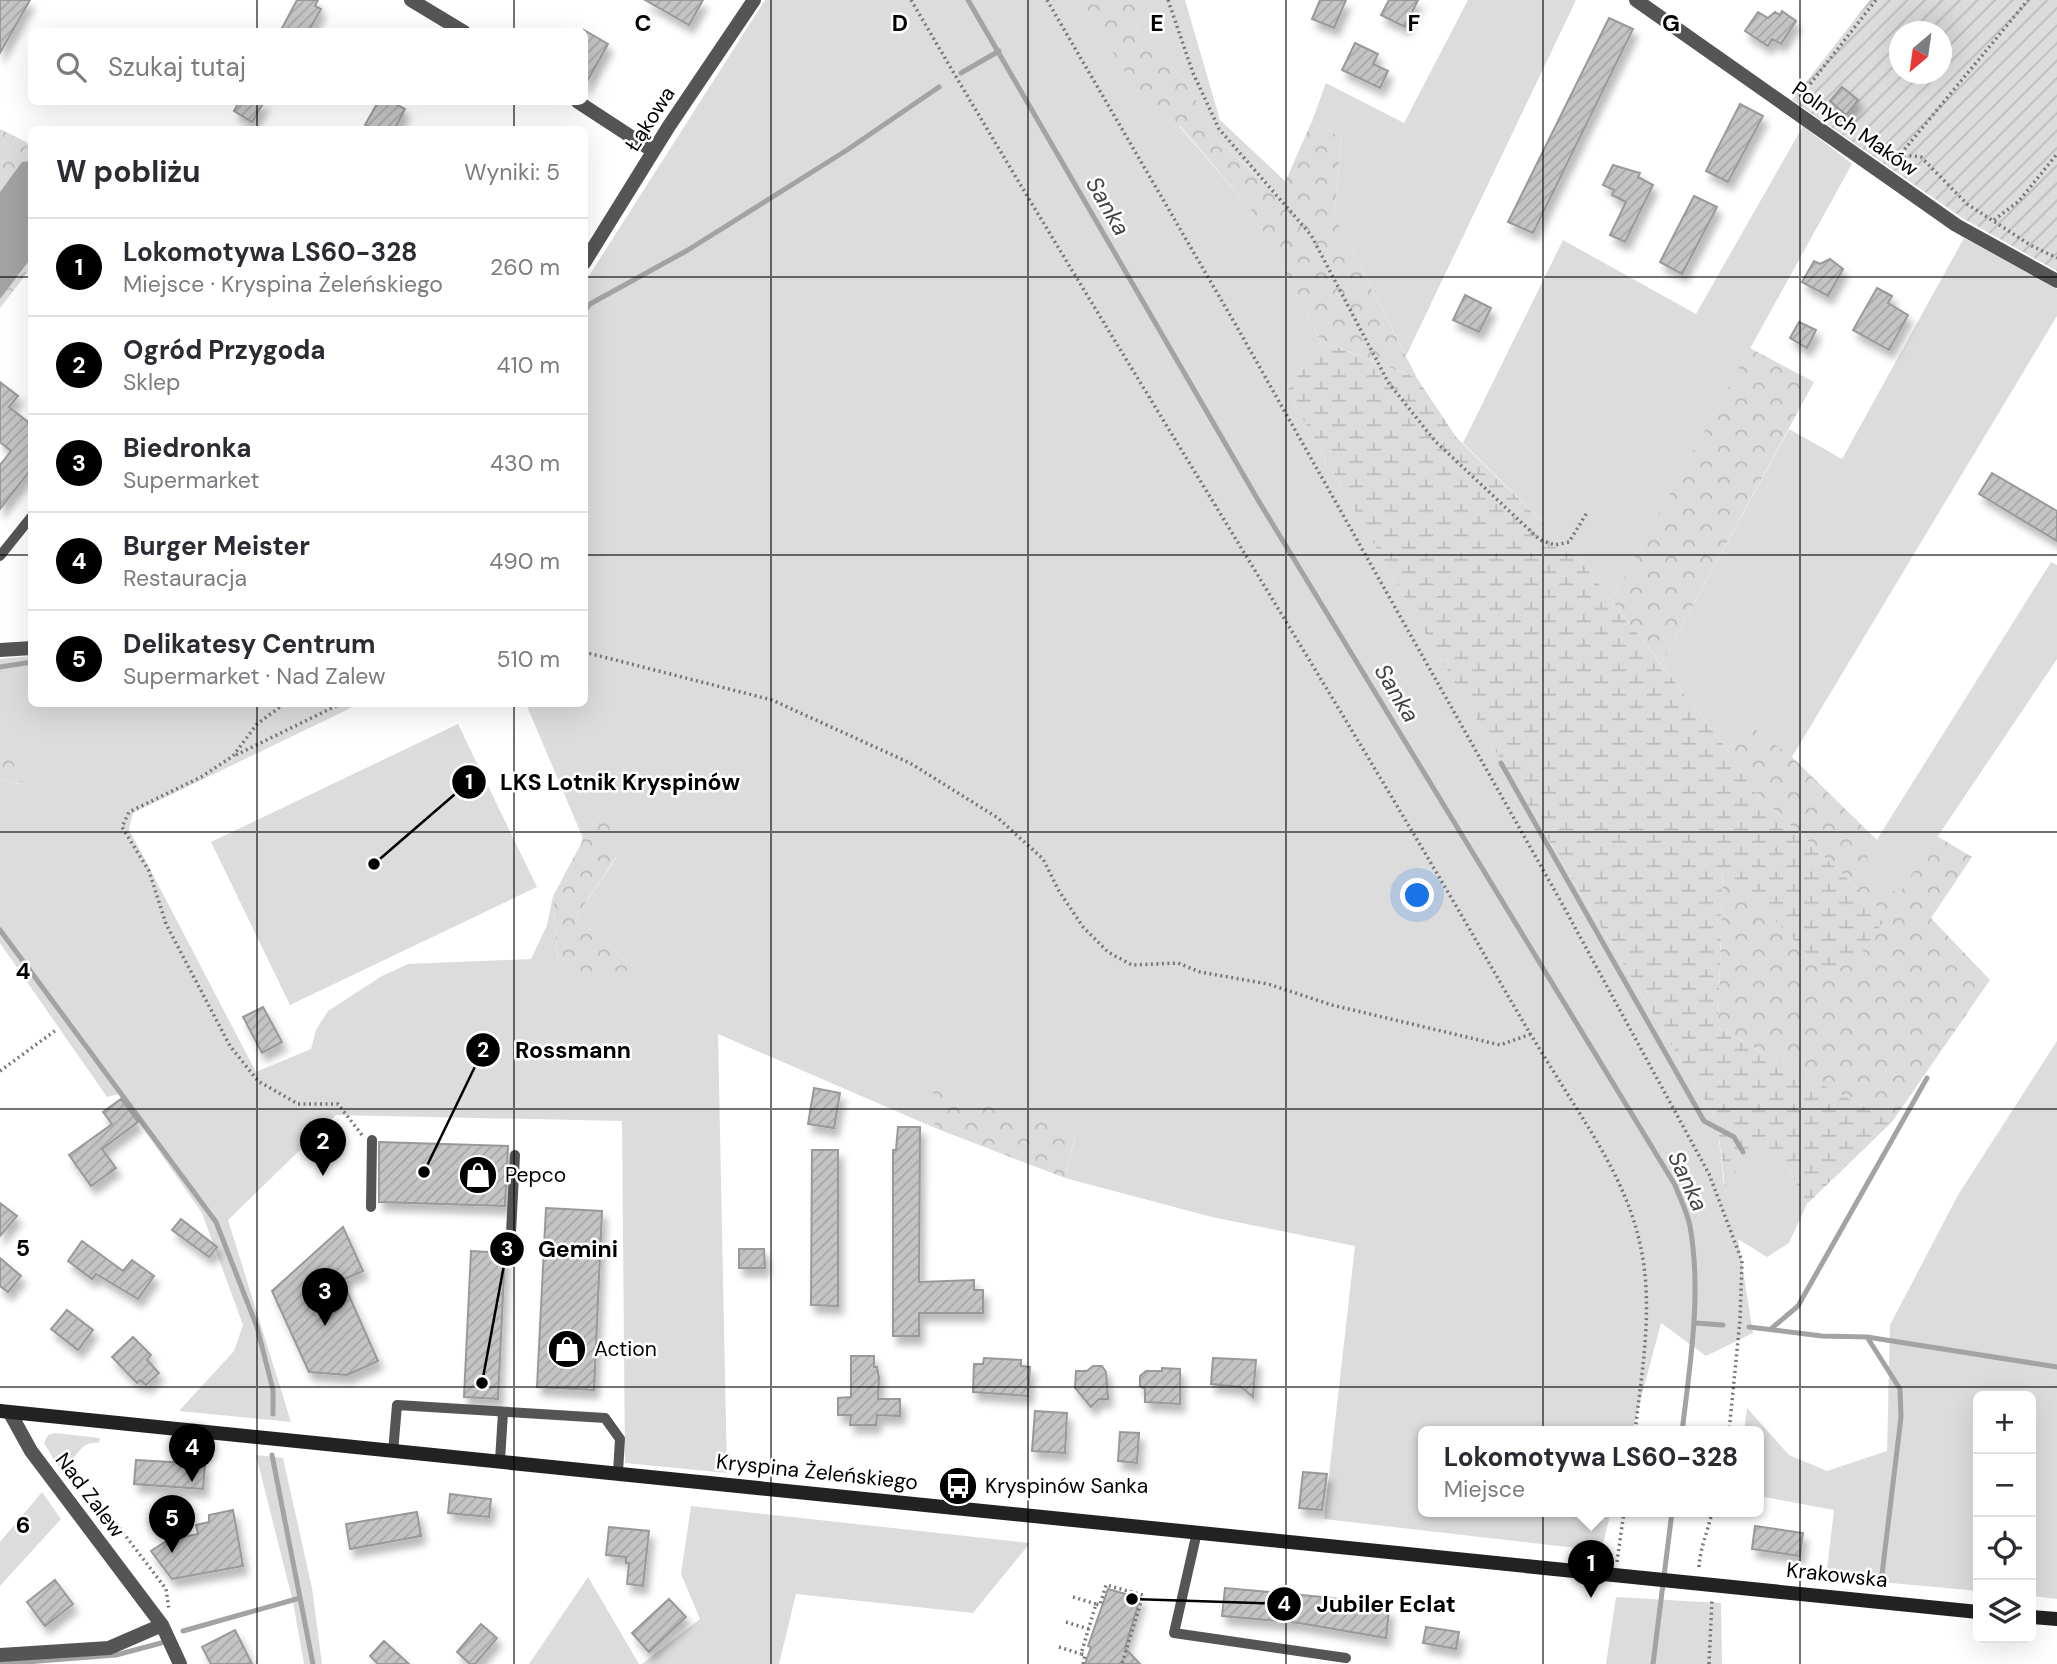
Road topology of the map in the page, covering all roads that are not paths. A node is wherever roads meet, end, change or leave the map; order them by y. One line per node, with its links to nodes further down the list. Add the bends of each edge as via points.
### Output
1 (411, 0): 4 (street)
2 (754, 0): 6 (street, Łąkowa)
3 (1636, 0): 8 (street, Polnych Maków, via 1956,225)
4 (457, 28)
5 (583, 105): 6 (street)
6 (653, 151): 7 (street, Łąkowa)
7 (588, 257)
8 (2057, 281)
9 (28, 521): 10 (lane)
10 (0, 556)
11 (28, 648): 12 (street)
12 (0, 650)
13 (372, 1140): 15 (lane)
14 (515, 1155): 16 (lane)
15 (371, 1207)
16 (511, 1233)
17 (5, 1412): 19 (main road, Kryspina Żeleńskiego); 27 (street, Nad Zalew)
18 (503, 1413): 19 (lane, via 397,1405); 20 (lane); 21 (lane, via 605,1418 620,1439)
19 (393, 1452): 20 (main road, Kryspina Żeleńskiego)
20 (499, 1460): 21 (main road, Kryspina Żeleńskiego)
21 (618, 1472): 22 (main road, Kryspina Żeleńskiego)
22 (1197, 1532): 23 (main road, Kryspina Żeleńskiego); 29 (lane, via 1174,1633)
23 (1691, 1582): 24 (main road, Krakowska)
24 (1973, 1611)
25 (2036, 1617): 26 (main road)
26 (2057, 1619)
27 (165, 1625): 28 (street, via 109,1648); 30 (street, Nad Zalew)
28 (0, 1655)
29 (1346, 1658)
30 (180, 1664)

